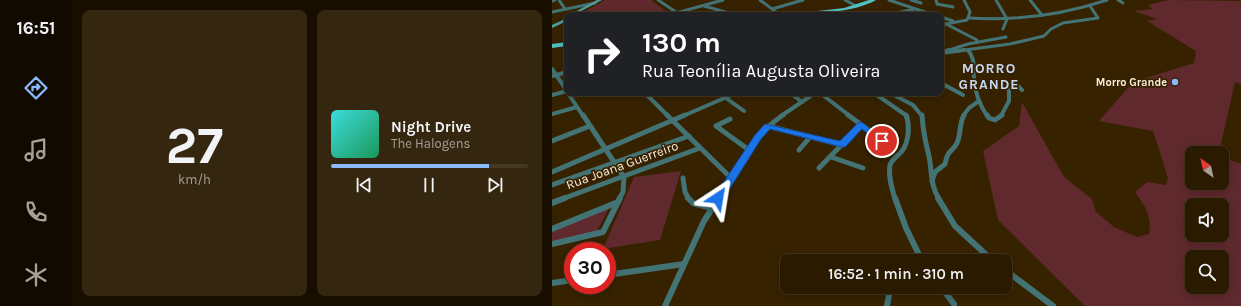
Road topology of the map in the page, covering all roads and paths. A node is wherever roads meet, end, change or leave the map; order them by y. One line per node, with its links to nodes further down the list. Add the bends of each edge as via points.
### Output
1 (559, 0): 28 (street)
2 (600, 0): 21 (main road)
3 (604, 0): 33 (main road)
4 (658, 0): 34 (street)
5 (712, 0): 20 (street)
6 (723, 0): 20 (street)
7 (760, 0): 29 (street)
8 (800, 0): 29 (street)
9 (845, 0): 25 (street)
10 (874, 0): 25 (main road)
11 (881, 0): 39 (main road, via 854,9)
12 (890, 0): 30 (street)
13 (911, 0): 22 (street)
14 (936, 0): 27 (street, via 937,4)
15 (964, 0): 43 (street, via 970,12)
16 (996, 0): 44 (street)
17 (1030, 0): 42 (street)
18 (1107, 0): 26 (street)
19 (1118, 0): 23 (street)
20 (716, 2): 24 (street)
21 (595, 3): 28 (street); 32 (main road)
22 (921, 3)
23 (1123, 3)
24 (703, 6): 35 (street); 36 (street)
25 (856, 6): 38 (main road)
26 (1090, 6): 42 (street); 53 (street, via 1098,18 1059,25 1040,37)
27 (953, 7)
28 (565, 9): 31 (street)
29 (772, 9): 37 (street)
30 (916, 9): 40 (street); 41 (street)
31 (552, 12)
32 (577, 12)
33 (581, 12)
34 (675, 12)
35 (684, 12)
36 (725, 12)
37 (776, 12)
38 (813, 12)
39 (833, 12)
40 (902, 12)
41 (925, 12)
42 (1042, 15): 44 (street)
43 (969, 18): 44 (street); 46 (street, via 966,21)
44 (1007, 19): 48 (street)
45 (564, 20): 47 (main road)
46 (944, 23): 50 (street)
47 (552, 26)
48 (1003, 29)
49 (1006, 36): 50 (street)
50 (977, 40): 54 (street)
51 (564, 43): 52 (main road)
52 (552, 45)
53 (968, 50): 55 (street); 75 (street, via 975,61 974,80)
54 (944, 52)
55 (944, 53)
56 (552, 69): 58 (street)
57 (564, 73): 58 (street)
58 (554, 76): 60 (street)
59 (944, 85): 64 (street)
60 (564, 88)
61 (1022, 90): 75 (street, via 1017,85 1009,85 1008,101 1001,116 995,120 987,116)
62 (564, 92): 63 (street)
63 (552, 95)
64 (963, 95)
65 (570, 96): 78 (street)
66 (648, 96): 83 (street)
67 (723, 96): 74 (street)
68 (729, 96): 74 (street)
69 (794, 96): 76 (street)
70 (811, 96): 76 (street)
71 (824, 96): 84 (street)
72 (879, 96): 80 (street)
73 (896, 96): 77 (street)
74 (725, 98): 79 (street); 83 (street)
75 (979, 100): 104 (street, via 968,107 958,128 957,143 947,153 945,164 935,172)
76 (802, 102): 86 (street)
77 (908, 102): 80 (street); 104 (street, via 920,110 924,118 924,141 929,157)
78 (577, 107): 81 (street); 85 (street)
79 (744, 111)
80 (905, 113): 111 (street, via 908,122 904,146 893,159 890,170 902,223)
81 (552, 114)
82 (730, 119): 94 (street, via 716,126)
83 (673, 120): 87 (street); 93 (street)
84 (861, 125): 90 (street); 91 (street)
85 (590, 126): 89 (street); 93 (street)
86 (768, 126): 88 (street); 94 (street)
87 (689, 136): 92 (street); 97 (street)
88 (810, 137): 91 (street); 95 (street)
89 (552, 141)
90 (888, 144)
91 (842, 145): 96 (street)
92 (700, 148): 101 (street, Rua Joana Guerreiro); 103 (street)
93 (606, 149): 97 (street); 100 (street)
94 (749, 150): 103 (street)
95 (799, 150)
96 (831, 157): 98 (street); 99 (street)
97 (615, 163): 101 (street); 105 (street)
98 (819, 168)
99 (863, 168)
100 (552, 172)
101 (624, 177): 106 (street, via 624,186); 107 (street, Rua Joana Guerreiro)
102 (683, 178): 108 (street, via 684,193 688,200)
103 (731, 178): 108 (street)
104 (931, 182): 112 (street, via 942,207 955,226)
105 (552, 186)
106 (618, 202): 109 (street); 110 (street, via 603,232)
107 (552, 203)
108 (712, 208): 113 (street)
109 (552, 229)
110 (552, 244)
111 (918, 254)
112 (985, 254)
113 (684, 264): 114 (street); 121 (street)
114 (616, 274)
115 (1012, 275): 123 (street)
116 (564, 281): 117 (street)
117 (552, 283)
118 (946, 294): 120 (street)
119 (889, 295): 122 (street)
120 (954, 304)
121 (665, 306)
122 (887, 306)
123 (1053, 306)

